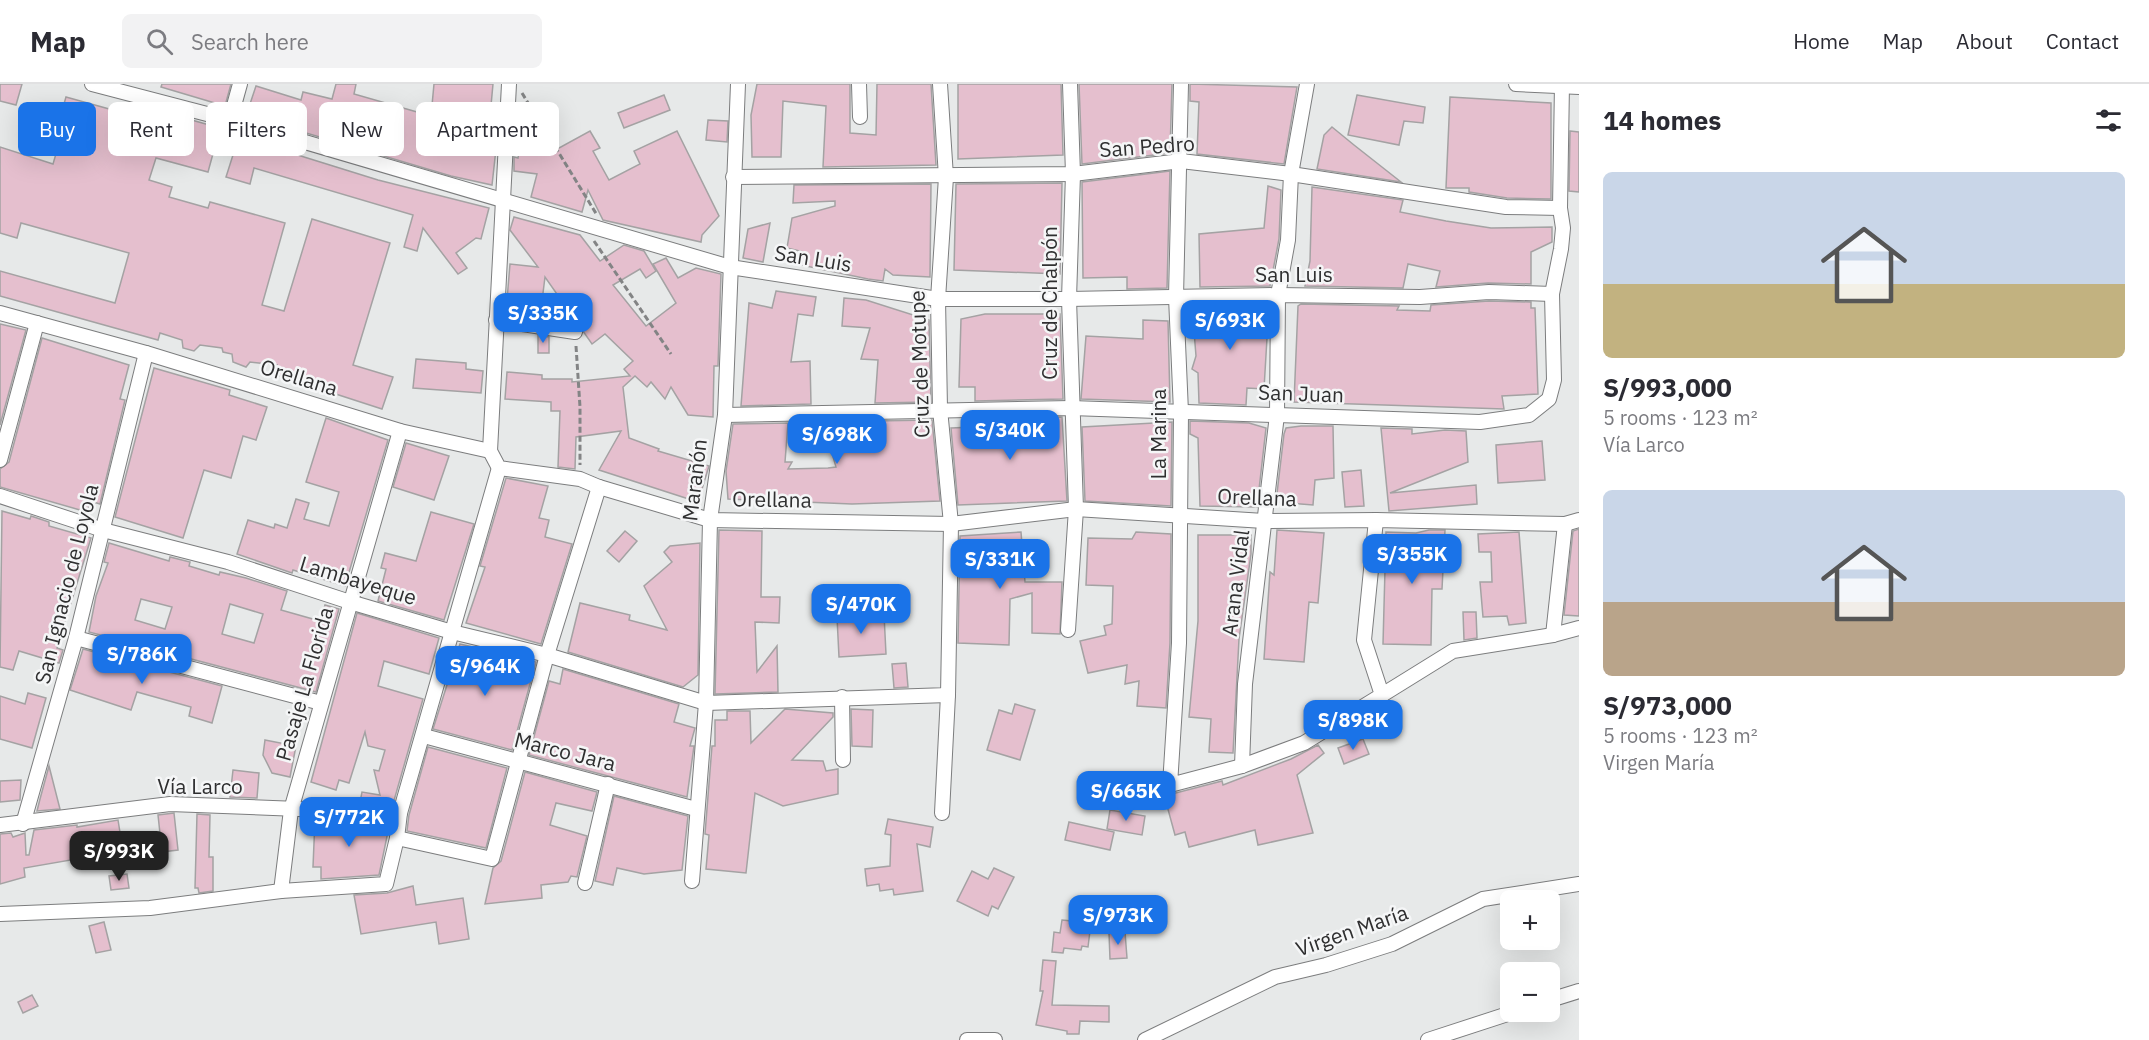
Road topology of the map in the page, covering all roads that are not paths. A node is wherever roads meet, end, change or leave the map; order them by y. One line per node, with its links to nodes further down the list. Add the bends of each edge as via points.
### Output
1 (92, 84): 14 (street, San Luis)
2 (240, 84): 13 (street)
3 (509, 84): 22 (street)
4 (738, 84): 20 (street, Marañón)
5 (860, 84): 15 (street)
6 (940, 84): 21 (street, Cruz de Motupe)
7 (1070, 84): 18 (street, Cruz de Chalpón)
8 (1181, 84): 17 (street, La Marina)
9 (1307, 84): 19 (street, Arana Vidal)
10 (1516, 84): 11 (street)
11 (1562, 85): 12 (street); 23 (street, San Juan)
12 (1579, 87)
13 (235, 102)
14 (206, 114)
15 (860, 117)
16 (307, 143): 22 (street, San Luis)
17 (1180, 161): 18 (street, San Pedro); 19 (street, San Pedro); 27 (street, La Marina)
18 (1073, 174): 21 (street, San Pedro); 29 (street, Cruz de Chalpón)
19 (1291, 174): 23 (street, San Pedro, via 1506,207); 26 (street, Arana Vidal, via 1288,240)
20 (733, 177): 21 (street, San Pedro); 24 (street, Marañón)
21 (946, 177): 28 (street, Cruz de Motupe)
22 (503, 201): 24 (street, San Luis); 31 (street)
23 (1560, 208): 25 (street, San Juan, via 1563,228)
24 (730, 267): 28 (street, San Luis); 38 (street, Marañón)
25 (1552, 294): 26 (street, San Luis); 39 (street, San Juan, via 1554,380 1549,399 1528,415 1480,422)
26 (1278, 295): 27 (street, San Luis); 39 (street, Arana Vidal)
27 (1176, 297): 29 (street, San Luis); 37 (street, La Marina)
28 (938, 299): 29 (street, San Luis); 36 (street, Cruz de Motupe)
29 (1069, 299): 35 (street, Cruz de Chalpón)
30 (0, 313): 32 (street, Orellana)
31 (496, 320): 33 (street); 41 (street)
32 (37, 324): 34 (street, Orellana); 42 (street)
33 (575, 332)
34 (146, 353): 40 (street, Orellana); 54 (street, San Ignacio de Loyola)
35 (1071, 408): 36 (street, San Juan); 37 (street, San Juan); 46 (street, Cruz de Chalpón)
36 (940, 409): 38 (street, San Juan); 53 (street, Cruz de Motupe)
37 (1181, 412): 39 (street, San Juan); 47 (street, La Marina)
38 (725, 415): 48 (street, Marañón)
39 (1277, 415): 51 (street, Arana Vidal)
40 (400, 430): 41 (street, Orellana); 55 (street, Pasaje La Florida)
41 (490, 451): 43 (street)
42 (0, 460)
43 (499, 468): 44 (street, Orellana, via 580,479); 58 (street)
44 (599, 487): 48 (street, Orellana); 61 (street)
45 (0, 496): 54 (street, Lambayeque)
46 (1076, 509): 47 (street, Orellana); 53 (street, Orellana); 57 (street, Cruz de Chalpón)
47 (1180, 516): 51 (street, Orellana); 70 (street, La Marina, via 1179,643 1170,784)
48 (710, 520): 53 (street, Orellana); 66 (street, Marañón)
49 (1376, 520): 51 (street, Orellana); 52 (street, Orellana); 62 (street, via 1364,640)
50 (1579, 520): 52 (street, Orellana)
51 (1264, 521): 70 (street, Arana Vidal, via 1245,684)
52 (1565, 524): 59 (street)
53 (951, 525): 63 (street, Cruz de Motupe)
54 (103, 530): 55 (street, Lambayeque, via 228,562); 60 (street, San Ignacio de Loyola)
55 (350, 602): 58 (street, Lambayeque); 65 (street, Pasaje La Florida)
56 (1579, 628): 59 (street)
57 (1068, 630)
58 (452, 632): 61 (street, Lambayeque); 67 (street)
59 (1553, 635): 62 (street, via 1453,651)
60 (76, 638): 65 (street); 76 (street, San Ignacio de Loyola)
61 (547, 655): 66 (street, Lambayeque); 69 (street)
62 (1382, 694): 70 (street, via 1304,743)
63 (948, 695): 64 (street, Lambayeque); 75 (street, Cruz de Motupe)
64 (842, 697): 66 (street, Lambayeque); 68 (street)
65 (321, 703): 73 (street, Pasaje La Florida)
66 (706, 703): 72 (street, Marañón)
67 (424, 736): 69 (street, Marco Jara); 74 (street)
68 (843, 760)
69 (518, 762): 71 (street, Marco Jara); 78 (street, via 492,859)
70 (1242, 766)
71 (608, 784): 72 (street, Marco Jara); 80 (street)
72 (696, 809): 79 (street, Marañón)
73 (291, 810): 74 (street, Vía Larco); 76 (street, Vía Larco, via 170,804); 82 (street, Pasaje La Florida)
74 (400, 813): 78 (street)
75 (942, 813)
76 (22, 824): 77 (street, Vía Larco)
77 (0, 825)
78 (398, 838): 82 (street, via 386,884)
79 (692, 881)
80 (585, 883)
81 (1579, 884): 89 (street, Virgen María, via 1483,899 1392,944 1275,977)
82 (281, 891): 83 (street, via 150,908)
83 (0, 914)
84 (1579, 991): 85 (street)
85 (1560, 997)
86 (1500, 1017): 90 (street)
87 (967, 1040): 88 (street)
88 (995, 1040)
89 (1145, 1040)
90 (1428, 1040)

